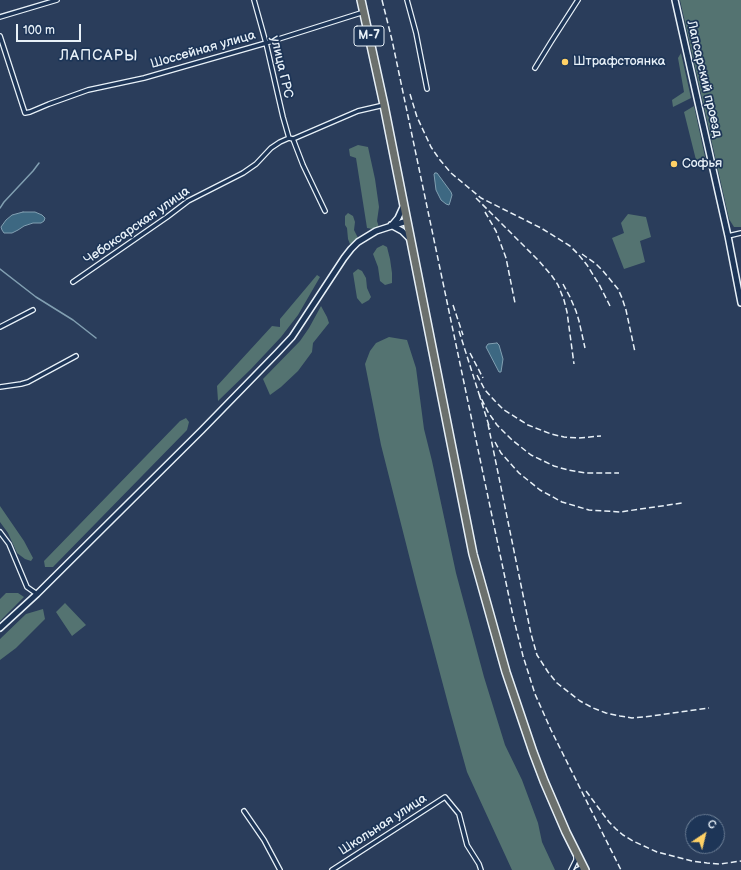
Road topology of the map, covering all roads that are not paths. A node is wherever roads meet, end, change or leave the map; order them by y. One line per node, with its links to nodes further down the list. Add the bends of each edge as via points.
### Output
1 (57, 0): 8 (street)
2 (254, 0): 10 (street, улица ГРС)
3 (361, 0): 7 (highway, М-7)
4 (407, 0): 12 (street)
5 (578, 0): 11 (street)
6 (675, 0): 20 (street, Лапсарский проезд)
7 (364, 12): 10 (street, Шоссейная улица); 13 (highway, М-7)
8 (0, 17)
9 (0, 36): 10 (street, Шоссейная улица, via 25,113 88,90 144,78)
10 (266, 43): 14 (street, улица ГРС, via 283,117)
11 (535, 68)
12 (427, 89)
13 (384, 105): 14 (street, Чебоксарская улица, via 358,111); 15 (highway)
14 (291, 138): 16 (street, улица ГРС); 22 (street, Чебоксарская улица, via 271,148 256,164 243,172 188,201)
15 (404, 205): 17 (highway); 18 (street, via 398,218)
16 (325, 211)
17 (407, 221): 18 (street); 21 (highway)
18 (391, 225): 21 (street); 29 (street, via 365,236 351,249 292,337)
19 (741, 233): 20 (street)
20 (728, 236): 23 (street, Лапсарский проезд)
21 (411, 240): 32 (highway, via 473,554 506,672 544,781)
22 (73, 282)
23 (741, 303)
24 (33, 310): 25 (street)
25 (0, 327)
26 (76, 356): 27 (street, via 28,382)
27 (0, 387)
28 (0, 532): 29 (street, via 9,544 27,587)
29 (37, 594): 30 (street)
30 (0, 628)
31 (244, 811): 34 (street)
32 (576, 853): 33 (highway); 37 (street)
33 (582, 869)
34 (280, 870)
35 (332, 870): 36 (street, Школьная улица, via 445,797 459,814 467,845)
36 (481, 870)
37 (572, 870)

